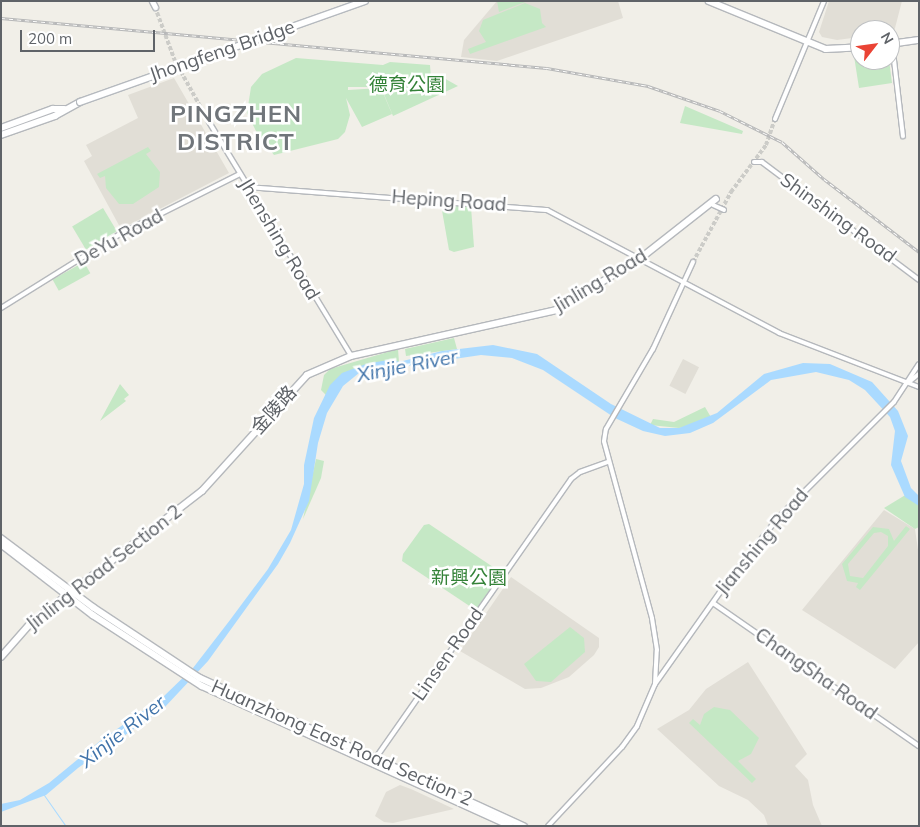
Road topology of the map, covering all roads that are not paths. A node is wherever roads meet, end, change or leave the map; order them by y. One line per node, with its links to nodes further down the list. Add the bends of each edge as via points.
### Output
1 (365, 1): 11 (main road, Jhongfeng Bridge, bridge, via 64,109 53,109)
2 (709, 1): 5 (main road)
3 (824, 1): 5 (street)
4 (919, 40): 6 (main road)
5 (807, 42): 7 (main road, via 826,49); 9 (street)
6 (900, 43)
7 (850, 48)
8 (894, 70): 12 (street)
9 (776, 119)
10 (209, 122): 14 (street, Jhenshing Road)
11 (2, 132)
12 (903, 136)
13 (754, 162): 21 (street, Shinshing Road, via 762,162)
14 (240, 174): 15 (street, Jhenshing Road); 23 (street, DeYu Road, via 120,234)
15 (246, 187): 19 (street, Heping Road, via 541,209); 24 (street, Jhenshing Road)
16 (716, 198): 19 (main road, Jinling Road)
17 (714, 205): 18 (street)
18 (724, 210)
19 (641, 258): 22 (street, Heping Road); 24 (main road, Jinling Road, via 556,310)
20 (693, 262): 22 (street)
21 (918, 278)
22 (684, 282): 27 (street, Heping Road, via 779,333); 29 (street, via 605,435)
23 (1, 308)
24 (351, 356): 30 (main road, 金陵路, via 306,375)
25 (919, 364): 27 (street)
26 (919, 374): 27 (street)
27 (909, 382): 28 (street, Heping Road); 34 (street, Jianshing Road, via 778,518)
28 (919, 386)
29 (608, 462): 36 (street, via 652,618 657,650); 38 (street, Linsen Road, via 580,472 571,479)
30 (210, 482): 33 (main road, Jinling Road Section 2, via 189,502)
31 (1, 538): 33 (main road)
32 (1, 544): 33 (main road)
33 (69, 594): 35 (main road, Jinling Road Section 2, via 18,634); 38 (main road, Huanzhong East Road Section 2, via 197,680)
34 (713, 602): 36 (street, Jianshing Road); 37 (street, ChangSha Road)
35 (1, 657)
36 (655, 684): 41 (street, via 638,726 622,748)
37 (919, 746)
38 (373, 762): 39 (main road, Huanzhong East Road Section 2); 40 (main road, Huanzhong East Road Section 2)
39 (511, 826)
40 (524, 826)
41 (548, 826)

